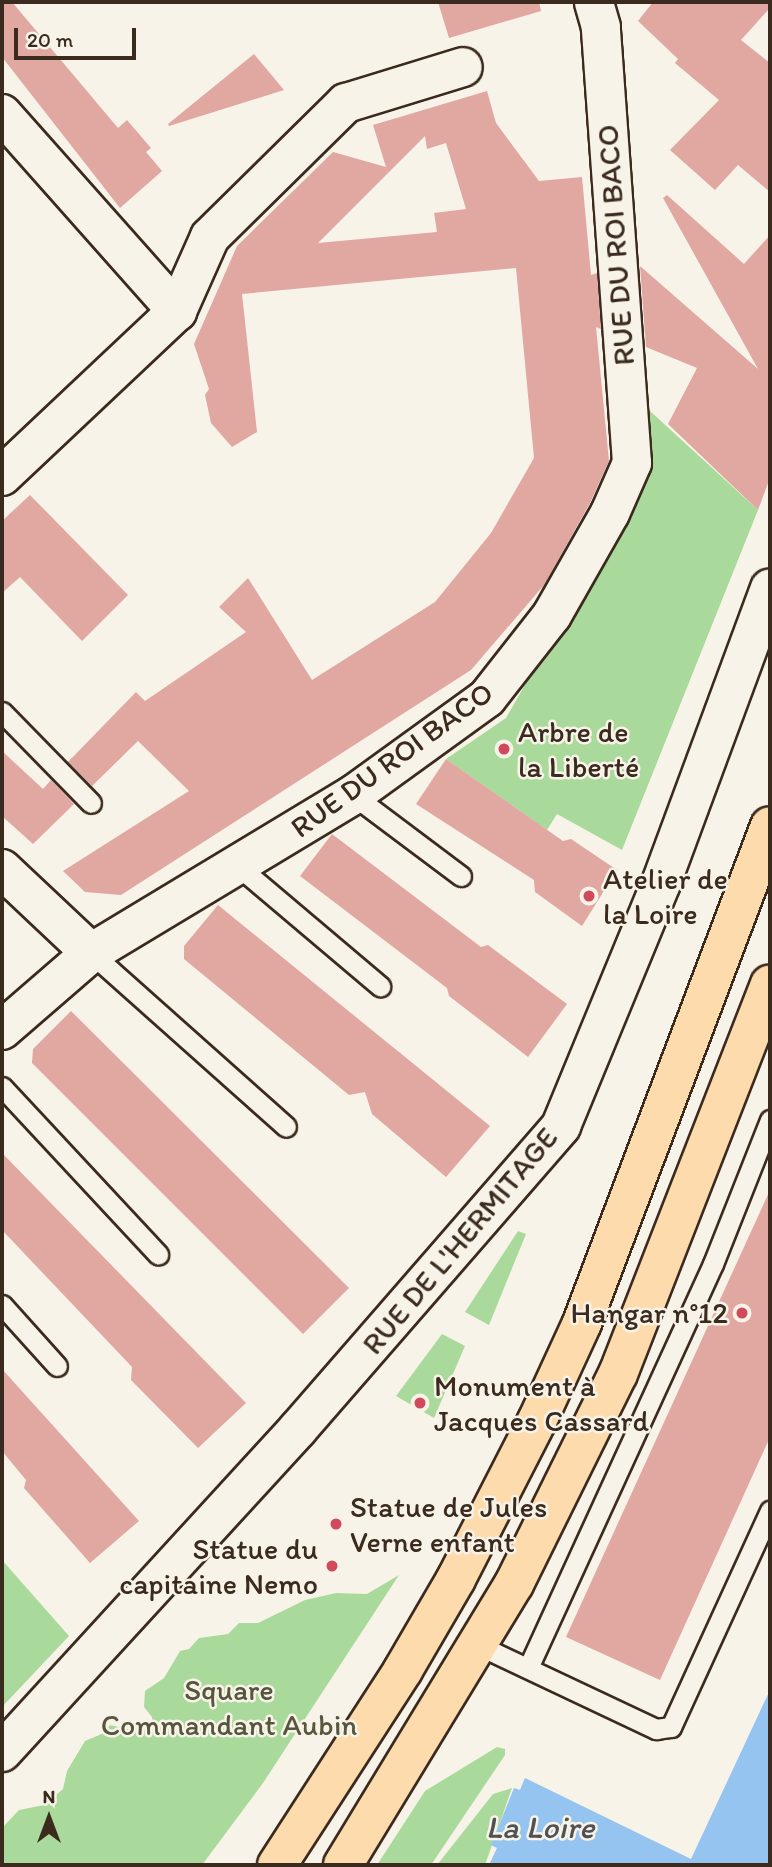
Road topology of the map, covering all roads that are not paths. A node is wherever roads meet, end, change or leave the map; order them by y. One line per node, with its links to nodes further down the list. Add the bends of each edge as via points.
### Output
1 (594, 2): 8 (street, RUE DU ROI BACO, via 601,27 632,463 610,513 552,615 487,698)
2 (463, 67): 4 (street, via 346,103 210,237)
3 (2, 114): 4 (street)
4 (177, 310): 5 (street)
5 (2, 476)
6 (770, 589): 29 (street, RUE DE L'HERMITAGE, via 661,883 561,1126 298,1429)
7 (2, 712): 9 (lane)
8 (353, 795): 11 (street, RUE DU ROI BACO); 13 (lane)
9 (91, 803)
10 (770, 826): 27 (main road, via 582,1323 505,1488)
11 (239, 867): 14 (street, RUE DU ROI BACO); 16 (lane)
12 (2, 869): 14 (street)
13 (461, 876)
14 (91, 953): 17 (street, RUE DU ROI BACO); 20 (lane)
15 (770, 985): 25 (main road, via 618,1374)
16 (380, 986)
17 (2, 1030)
18 (2, 1087): 21 (lane)
19 (770, 1120): 26 (lane, via 713,1264)
20 (286, 1127)
21 (158, 1254)
22 (2, 1305): 23 (lane)
23 (57, 1366)
24 (770, 1511): 26 (lane, via 671,1727 656,1729)
25 (478, 1645): 26 (lane); 28 (main road)
26 (528, 1668)
27 (403, 1670): 28 (main road); 30 (main road)
28 (448, 1698): 31 (main road)
29 (2, 1752)
30 (277, 1865)
31 (343, 1865)

